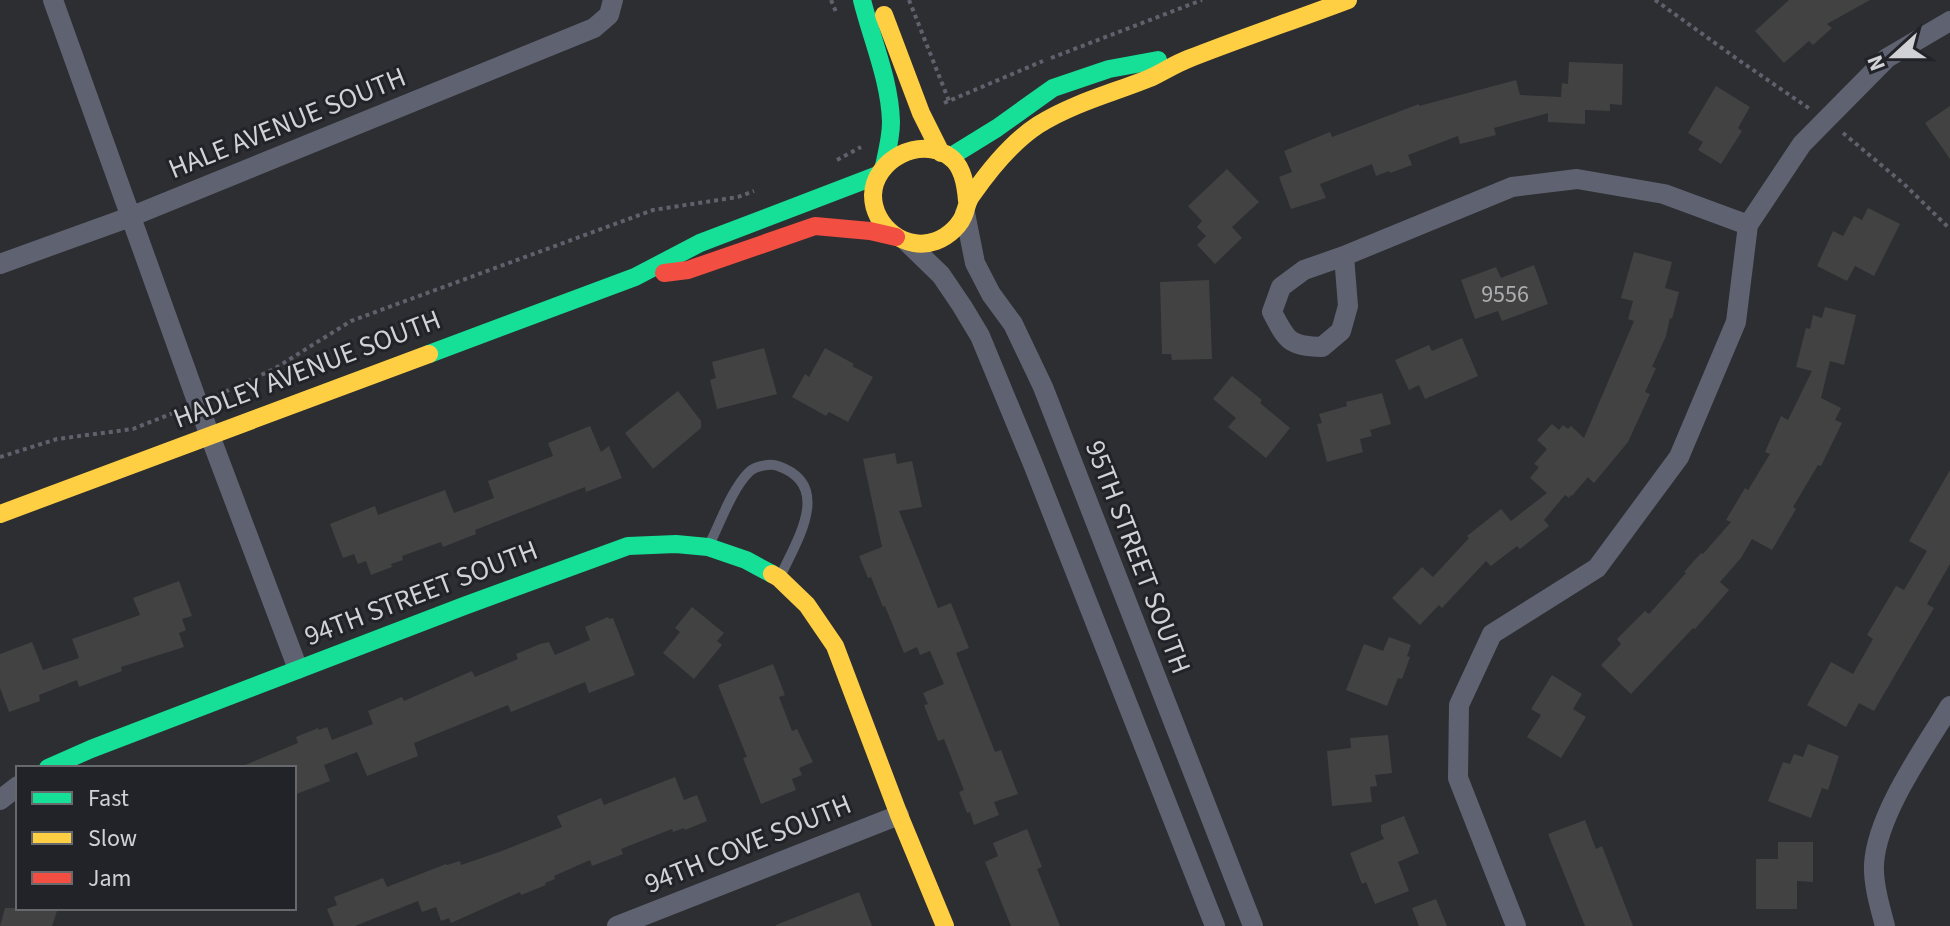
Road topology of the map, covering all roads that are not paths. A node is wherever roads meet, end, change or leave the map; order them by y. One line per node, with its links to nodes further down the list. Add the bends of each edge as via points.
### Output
1 (53, 0): 11 (street, 94TH STREET SOUTH)
2 (613, 0): 11 (street, HALE AVENUE SOUTH, via 609,15 594,28)
3 (862, 0): 9 (street, via 885,79 891,123)
4 (878, 0): 8 (street, via 921,113)
5 (1348, 0): 7 (street)
6 (1950, 21): 12 (street, via 1887,58 1802,144)
7 (1184, 60): 8 (street, via 1152,60 1053,88 997,128); 10 (street, via 1040,124 1016,142)
8 (946, 155): 9 (street, via 911,150); 10 (street, via 964,179)
9 (881, 170): 13 (street, via 874,186 875,209 886,230); 16 (street, HADLEY AVENUE SOUTH, via 700,243)
10 (966, 207): 13 (street, via 941,239 918,244); 30 (street, 95TH STREET SOUTH, via 975,263 1043,387)
11 (130, 217): 15 (street, HALE AVENUE SOUTH); 17 (street, 94TH STREET SOUTH)
12 (1748, 225): 14 (street, via 1664,194 1577,179 1512,187); 31 (street, via 1736,322 1679,457 1597,568 1492,634 1459,705 1458,778)
13 (901, 239): 16 (street, HADLEY AVENUE SOUTH, via 815,226 688,270); 29 (street, via 941,275 980,336)
14 (1344, 256): 14 (street, via 1348,306 1341,331 1322,347 1299,347 1283,333 1272,312 1281,287 1304,270)
15 (0, 264)
16 (635, 277): 17 (street, HADLEY AVENUE SOUTH)
17 (210, 436): 18 (street, HADLEY AVENUE SOUTH); 21 (street, 94TH STREET SOUTH)
18 (0, 514)
19 (708, 547): 20 (street, 94TH STREET SOUTH); 20 (lane, via 745,477 752,469 774,464 795,474 808,494 801,533); 21 (street, 94TH STREET SOUTH, via 628,546)
20 (779, 578): 26 (street, 94TH STREET SOUTH, via 807,605 835,646)
21 (298, 669): 23 (street)
22 (1950, 706): 32 (street, via 1882,829 1874,865)
23 (53, 766)
24 (16, 788): 25 (street)
25 (0, 800)
26 (899, 815): 27 (street, 94TH COVE SOUTH); 28 (street, 94TH STREET SOUTH)
27 (617, 926)
28 (945, 926)
29 (1215, 926)
30 (1253, 926)
31 (1516, 926)
32 (1885, 926)

